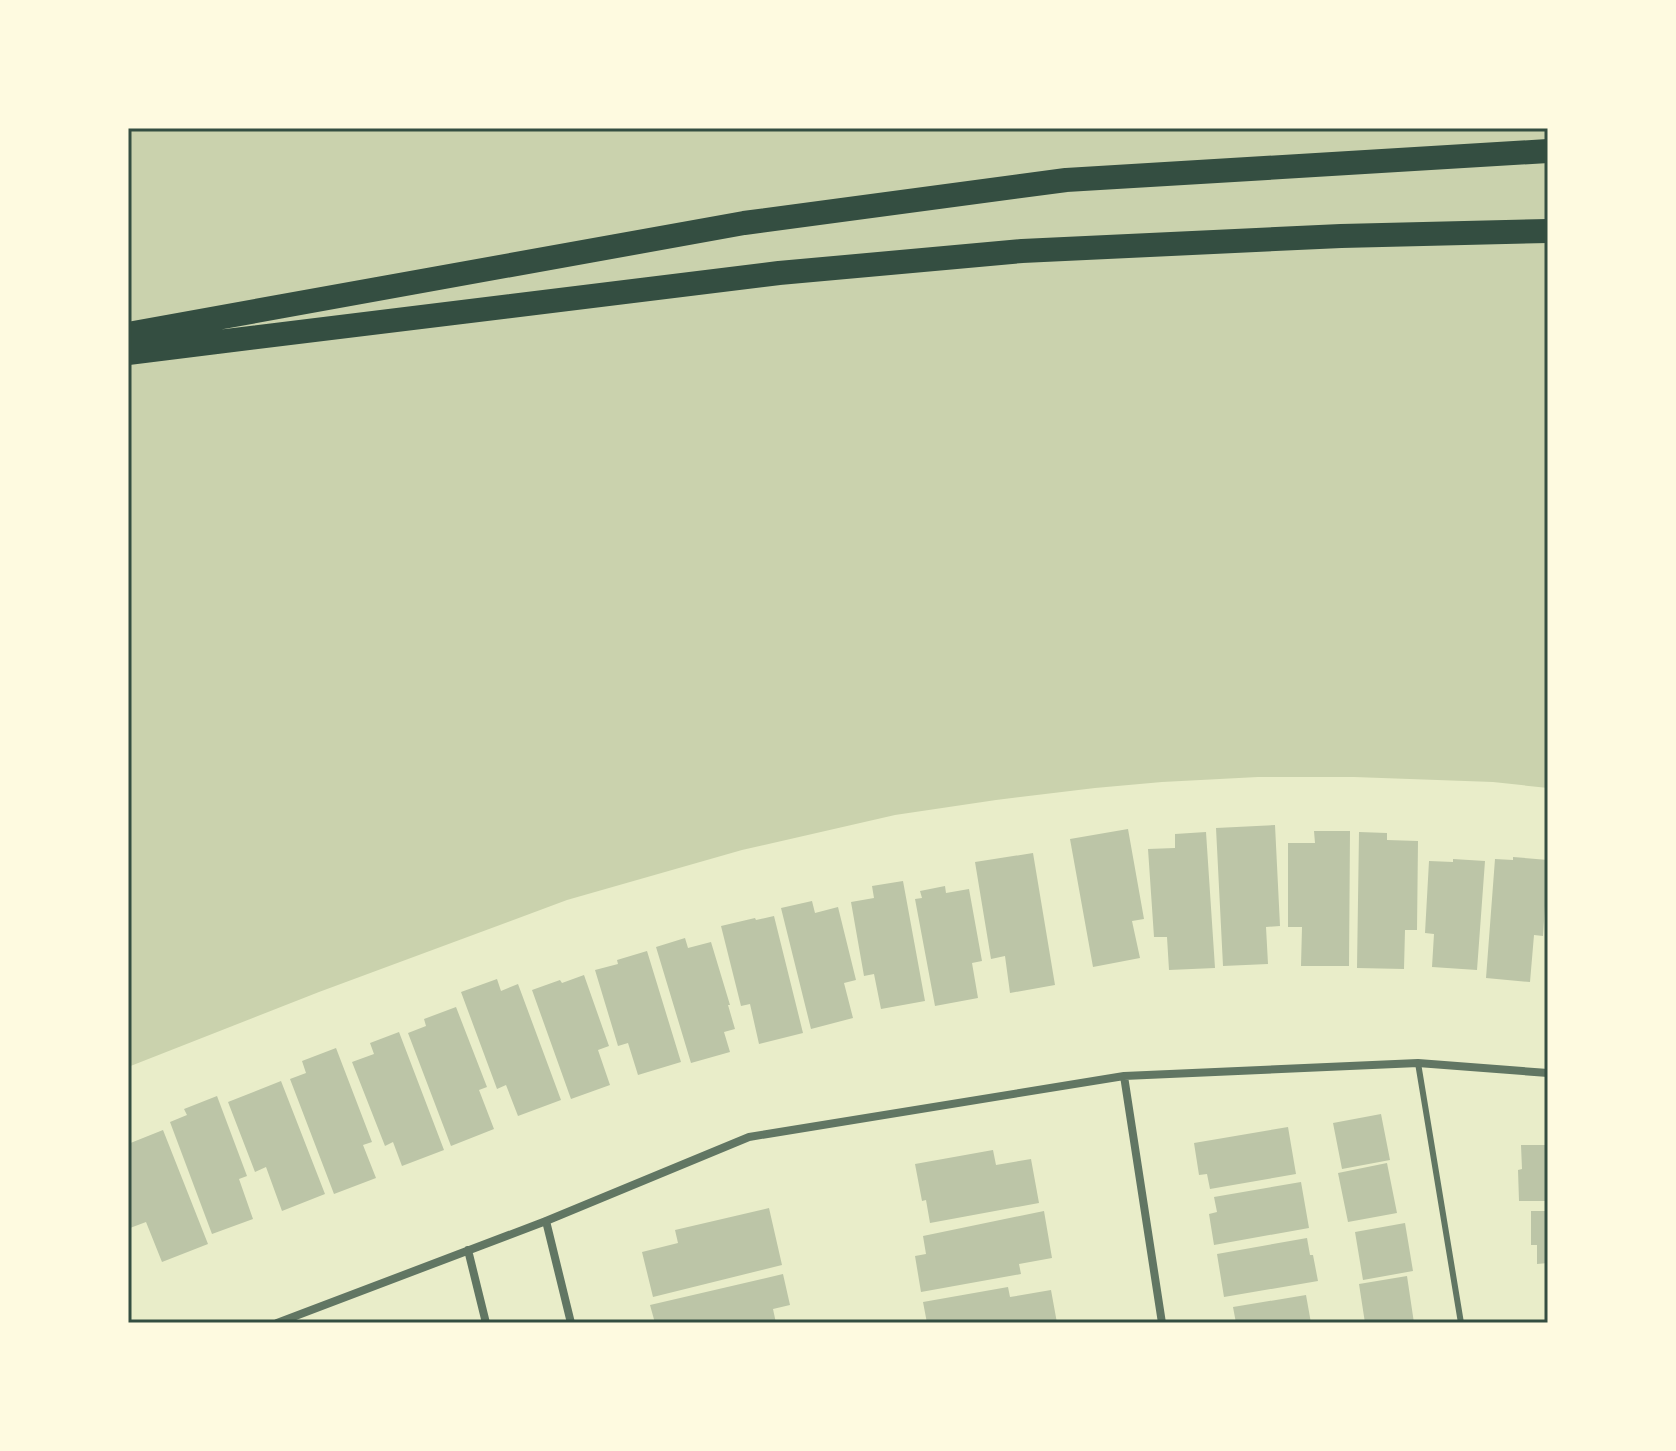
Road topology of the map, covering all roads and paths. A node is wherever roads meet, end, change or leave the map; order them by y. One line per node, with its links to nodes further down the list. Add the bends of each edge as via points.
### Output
1 (1548, 151): 3 (highway, via 1066,180 744,223)
2 (1548, 231): 4 (highway, via 1022,251 779,273)
3 (128, 334)
4 (128, 353)
5 (1418, 1063): 6 (street); 7 (street); 14 (lane)
6 (1548, 1073)
7 (1124, 1076): 8 (street, via 749,1137); 13 (street)
8 (546, 1221): 9 (street); 12 (street)
9 (468, 1250): 10 (street); 11 (street)
10 (277, 1323)
11 (486, 1323)
12 (571, 1323)
13 (1162, 1323)
14 (1461, 1323)

